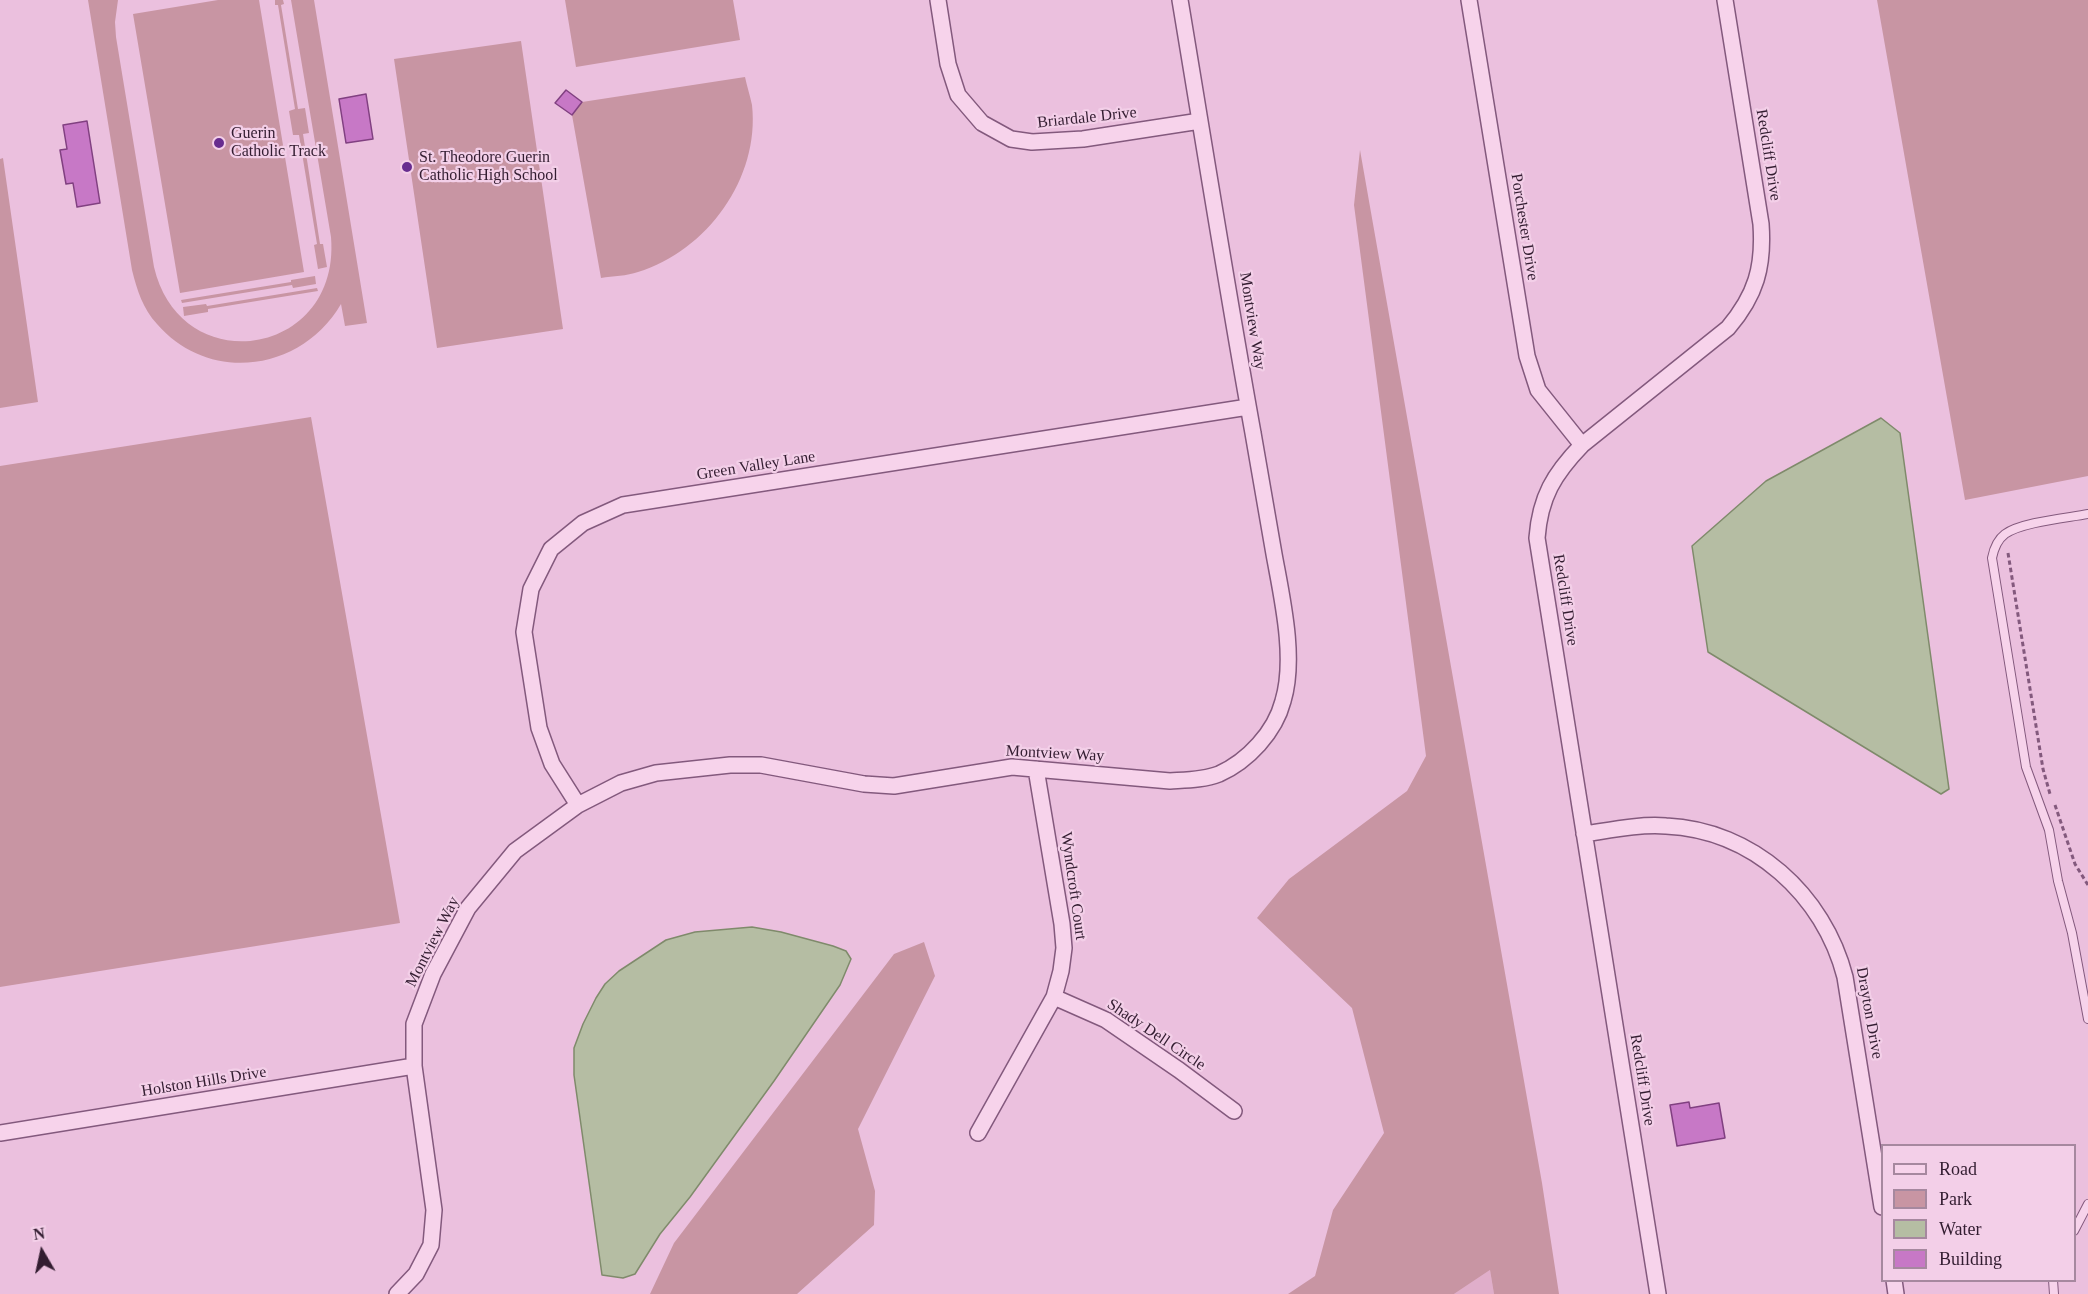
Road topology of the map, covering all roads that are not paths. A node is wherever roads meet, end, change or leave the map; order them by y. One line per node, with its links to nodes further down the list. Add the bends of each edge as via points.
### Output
1 (938, 0): 5 (street, Briardale Drive, via 948,64 958,95 982,123 1011,139 1083,139)
2 (1180, 0): 5 (street, Montview Way)
3 (1469, 0): 7 (street, Porchester Drive, via 1527,356 1538,390)
4 (1725, 0): 7 (street, Redcliff Drive, via 1761,224 1762,249 1756,282 1745,307 1728,328)
5 (1200, 122): 6 (street, Montview Way)
6 (1248, 406): 9 (street, Montview Way, via 1285,617 1288,682 1274,723 1241,762 1218,774 1192,780); 10 (street, Green Valley Lane, via 623,505 583,523 551,549 531,588 524,632 539,728 552,764)
7 (1582, 445): 11 (street, Redcliff Drive, via 1547,490 1537,538)
8 (2088, 514): 13 (lane, via 2016,528 1998,541 1992,558 2026,766 2049,830)
9 (1036, 769): 10 (street, Montview Way, via 1012,767 894,786 761,765 701,767 621,783); 12 (street, Wyndcroft Court, via 1064,940)
10 (578, 805): 14 (street, Montview Way, via 516,851 468,908 433,974 414,1024)
11 (1584, 834): 18 (street, Drayton Drive, via 1667,826 1721,837 1773,865 1809,901 1838,953 1845,977); 22 (street, Redcliff Drive)
12 (1054, 997): 15 (street, Shady Dell Circle, via 1106,1020); 17 (street, Wyndcroft Court)
13 (2088, 1019)
14 (414, 1066): 16 (street, Holston Hills Drive); 21 (street, Montview Way, via 434,1210 430,1245 416,1274)
15 (1234, 1111)
16 (0, 1133)
17 (978, 1133)
18 (1881, 1201)
19 (2088, 1204): 20 (lane)
20 (2076, 1227)
21 (397, 1294)
22 (1658, 1294)

